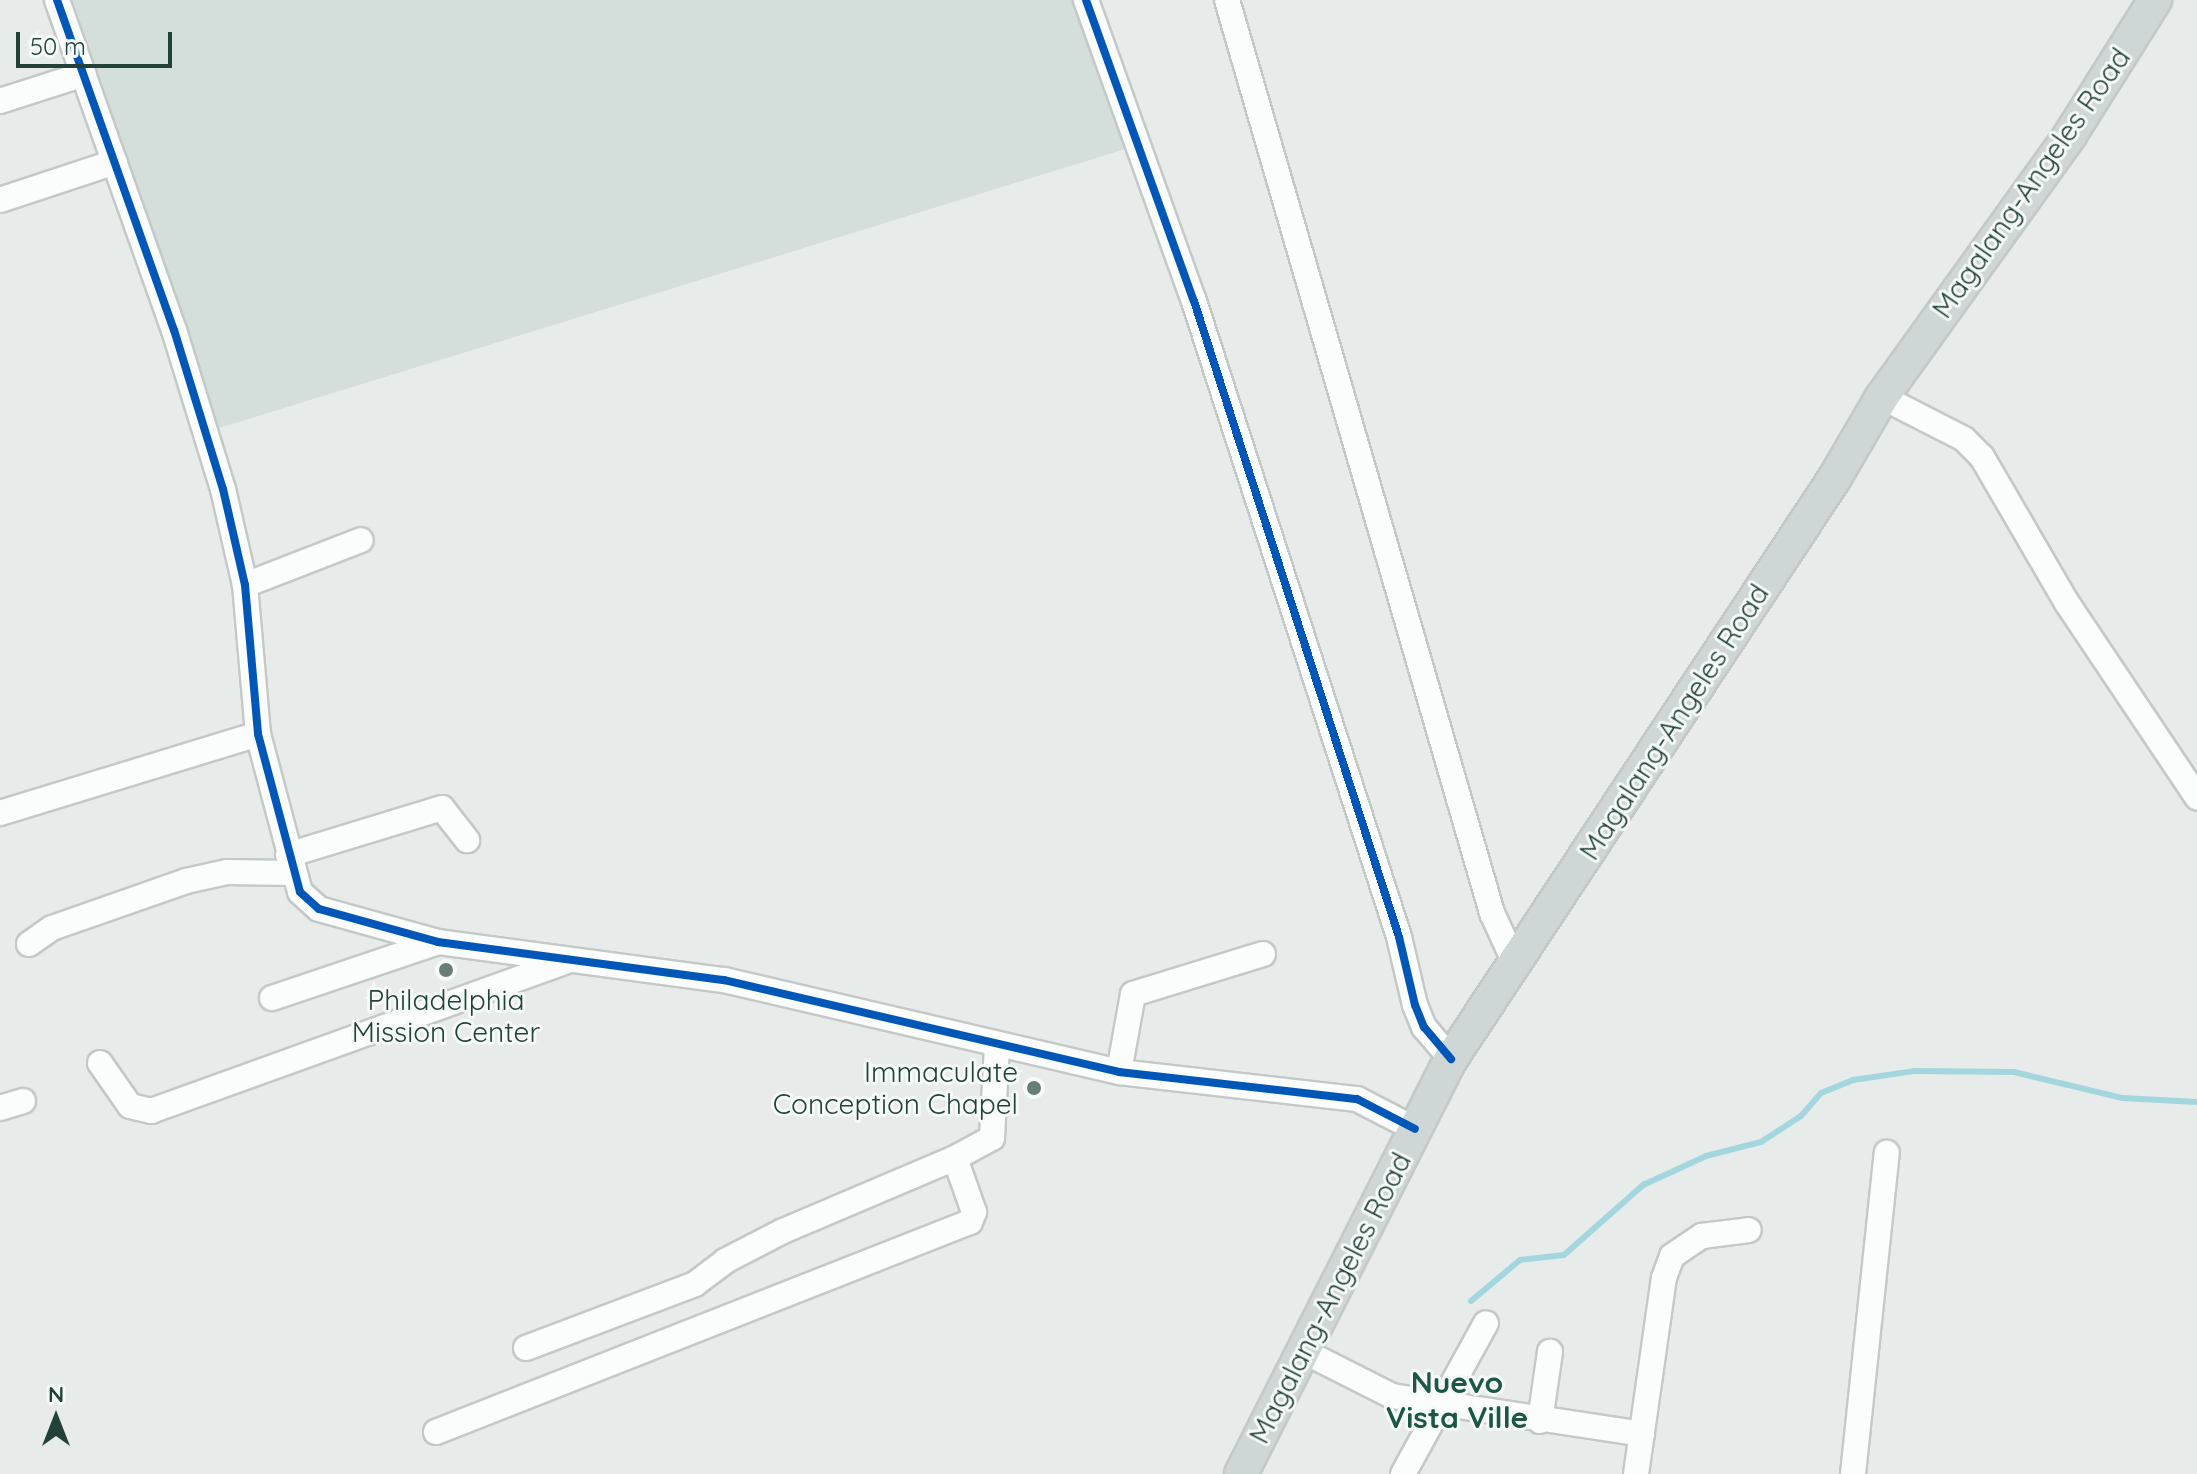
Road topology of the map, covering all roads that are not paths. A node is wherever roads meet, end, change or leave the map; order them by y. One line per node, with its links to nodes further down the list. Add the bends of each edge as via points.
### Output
1 (57, 0): 5 (street)
2 (1086, 0): 24 (street, via 1194,301 1399,937 1415,1005 1424,1027)
3 (1227, 0): 21 (street, via 1492,913)
4 (2155, 0): 9 (main road, Magalang-Angeles Road, via 2070,135)
5 (84, 74): 6 (street); 7 (street)
6 (0, 101)
7 (115, 162): 8 (street); 11 (street, via 174,330)
8 (0, 200)
9 (1882, 397): 13 (street, via 1964,439 1982,457 2067,603); 21 (main road, Magalang-Angeles Road, via 1834,479)
10 (361, 540): 11 (street)
11 (245, 585): 12 (street)
12 (258, 734): 14 (street); 16 (street)
13 (2197, 797)
14 (0, 813)
15 (467, 840): 16 (street, via 442,808)
16 (291, 864): 17 (street, via 300,892 319,909); 18 (street, via 186,881 52,928)
17 (438, 942): 20 (street); 22 (street)
18 (29, 944)
19 (1263, 954): 26 (street, via 1133,994)
20 (570, 960): 23 (street, via 724,980); 25 (street, via 151,1111 130,1106)
21 (1515, 963): 24 (main road, Magalang-Angeles Road)
22 (272, 998)
23 (997, 1045): 26 (street); 29 (street, via 992,1138)
24 (1451, 1059): 27 (main road, Magalang-Angeles Road)
25 (100, 1063)
26 (1119, 1072): 27 (street, via 1357,1099)
27 (1415, 1129): 33 (main road, Magalang-Angeles Road)
28 (1887, 1153): 42 (street)
29 (955, 1158): 32 (street, via 783,1231 725,1261 695,1284); 37 (street, via 974,1212 970,1222)
30 (1749, 1230): 38 (street, via 1702,1236 1672,1256 1664,1278)
31 (1486, 1323): 35 (street)
32 (526, 1348)
33 (1303, 1351): 35 (street, via 1392,1396); 39 (main road, Magalang-Angeles Road)
34 (1550, 1352): 36 (street)
35 (1438, 1405): 36 (street); 40 (street)
36 (1540, 1421): 38 (street)
37 (436, 1432)
38 (1642, 1434): 41 (street)
39 (1241, 1474)
40 (1403, 1474)
41 (1636, 1474)
42 (1853, 1474)

